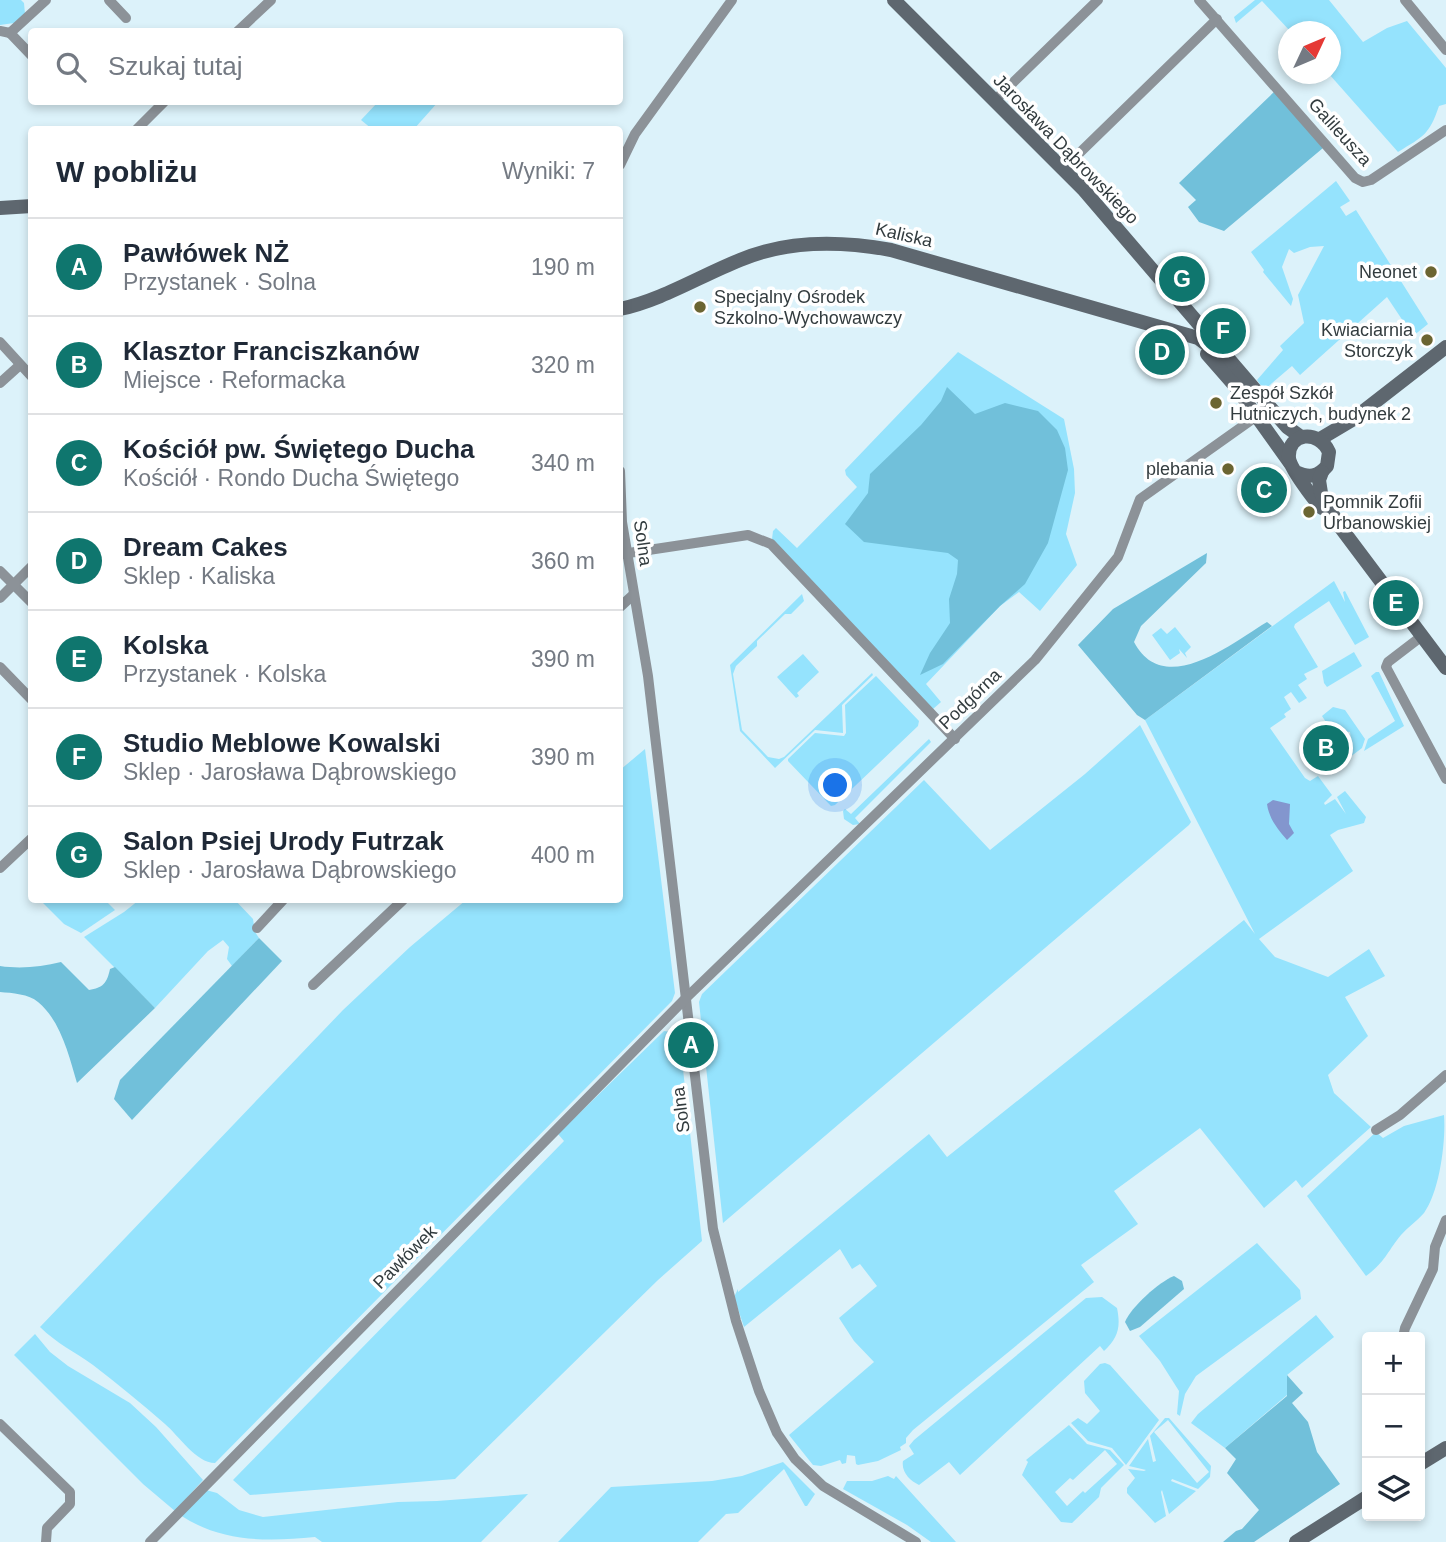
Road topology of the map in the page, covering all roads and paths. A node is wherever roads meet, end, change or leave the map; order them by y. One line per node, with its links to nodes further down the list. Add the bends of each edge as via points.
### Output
1 (27, 0): 10 (street)
2 (46, 0): 10 (street)
3 (109, 0): 11 (street)
4 (271, 0): 13 (street)
5 (732, 0): 21 (street, via 635,134)
6 (894, 0): 17 (street, Jarosława Dąbrowskiego)
7 (1098, 0): 17 (street)
8 (1199, 0): 12 (street, Galileusza)
9 (1405, 0): 15 (street)
10 (36, 9): 14 (street)
11 (126, 18)
12 (1217, 19): 20 (street, Galileusza, via 1363,182); 22 (street)
13 (241, 28)
14 (5, 32): 16 (street)
15 (1446, 50)
16 (28, 52)
17 (994, 101): 22 (street, Jarosława Dąbrowskiego)
18 (161, 105): 19 (street)
19 (139, 126)
20 (1446, 130)
21 (623, 159)
22 (1063, 169): 26 (street, Jarosława Dąbrowskiego)
23 (28, 206): 24 (street)
24 (0, 208)
25 (623, 308): 27 (street, Kaliska, via 751,255 838,244 891,250)
26 (1185, 309): 27 (street); 30 (street, Jarosława Dąbrowskiego)
27 (1181, 334): 30 (street, Jarosława Dąbrowskiego, via 1198,338); 34 (street, via 1216,362)
28 (0, 342): 31 (street)
29 (1446, 346): 35 (street)
30 (1231, 363): 36 (street, Jarosława Dąbrowskiego)
31 (20, 365): 32 (street); 33 (street)
32 (28, 373)
33 (0, 383)
34 (1257, 416): 39 (street); 54 (street, Podgórna, via 1140,499 1118,557 1035,660)
35 (1352, 420): 37 (street); 38 (street)
36 (1301, 438): 37 (street); 39 (street, via 1290,449)
37 (1320, 439): 38 (street)
38 (1329, 452): 40 (street)
39 (1293, 468): 40 (street, via 1305,476); 41 (street)
40 (1322, 472): 41 (street, via 1321,493)
41 (1338, 524): 50 (street)
42 (623, 554): 46 (street, Solna); 54 (street, via 748,535 771,544)
43 (28, 570): 45 (street)
44 (0, 571): 45 (street)
45 (13, 584): 47 (street); 48 (street)
46 (634, 595): 49 (street); 62 (street, Solna, via 648,676)
47 (0, 598)
48 (28, 599)
49 (623, 604)
50 (1422, 636): 52 (street); 55 (street, via 1385,667)
51 (0, 667): 53 (street)
52 (1446, 668)
53 (28, 696)
54 (955, 739): 62 (street, Podgórna)
55 (1446, 779)
56 (28, 842): 57 (street)
57 (0, 869)
58 (280, 903): 60 (street)
59 (400, 903): 61 (street)
60 (257, 928)
61 (313, 985)
62 (686, 998): 71 (street, Pawłówek); 73 (street, Solna, via 716,1244 764,1404 777,1433 808,1473 842,1499)
63 (1446, 1075): 64 (street)
64 (1376, 1130)
65 (1446, 1220): 66 (street, via 1435,1247 1433,1269)
66 (1404, 1332)
67 (0, 1424): 72 (street, via 70,1492 70,1504 47,1528)
68 (1446, 1448): 69 (street)
69 (1425, 1461)
70 (1362, 1500): 74 (street)
71 (156, 1540)
72 (46, 1542)
73 (916, 1542)
74 (1296, 1542)

